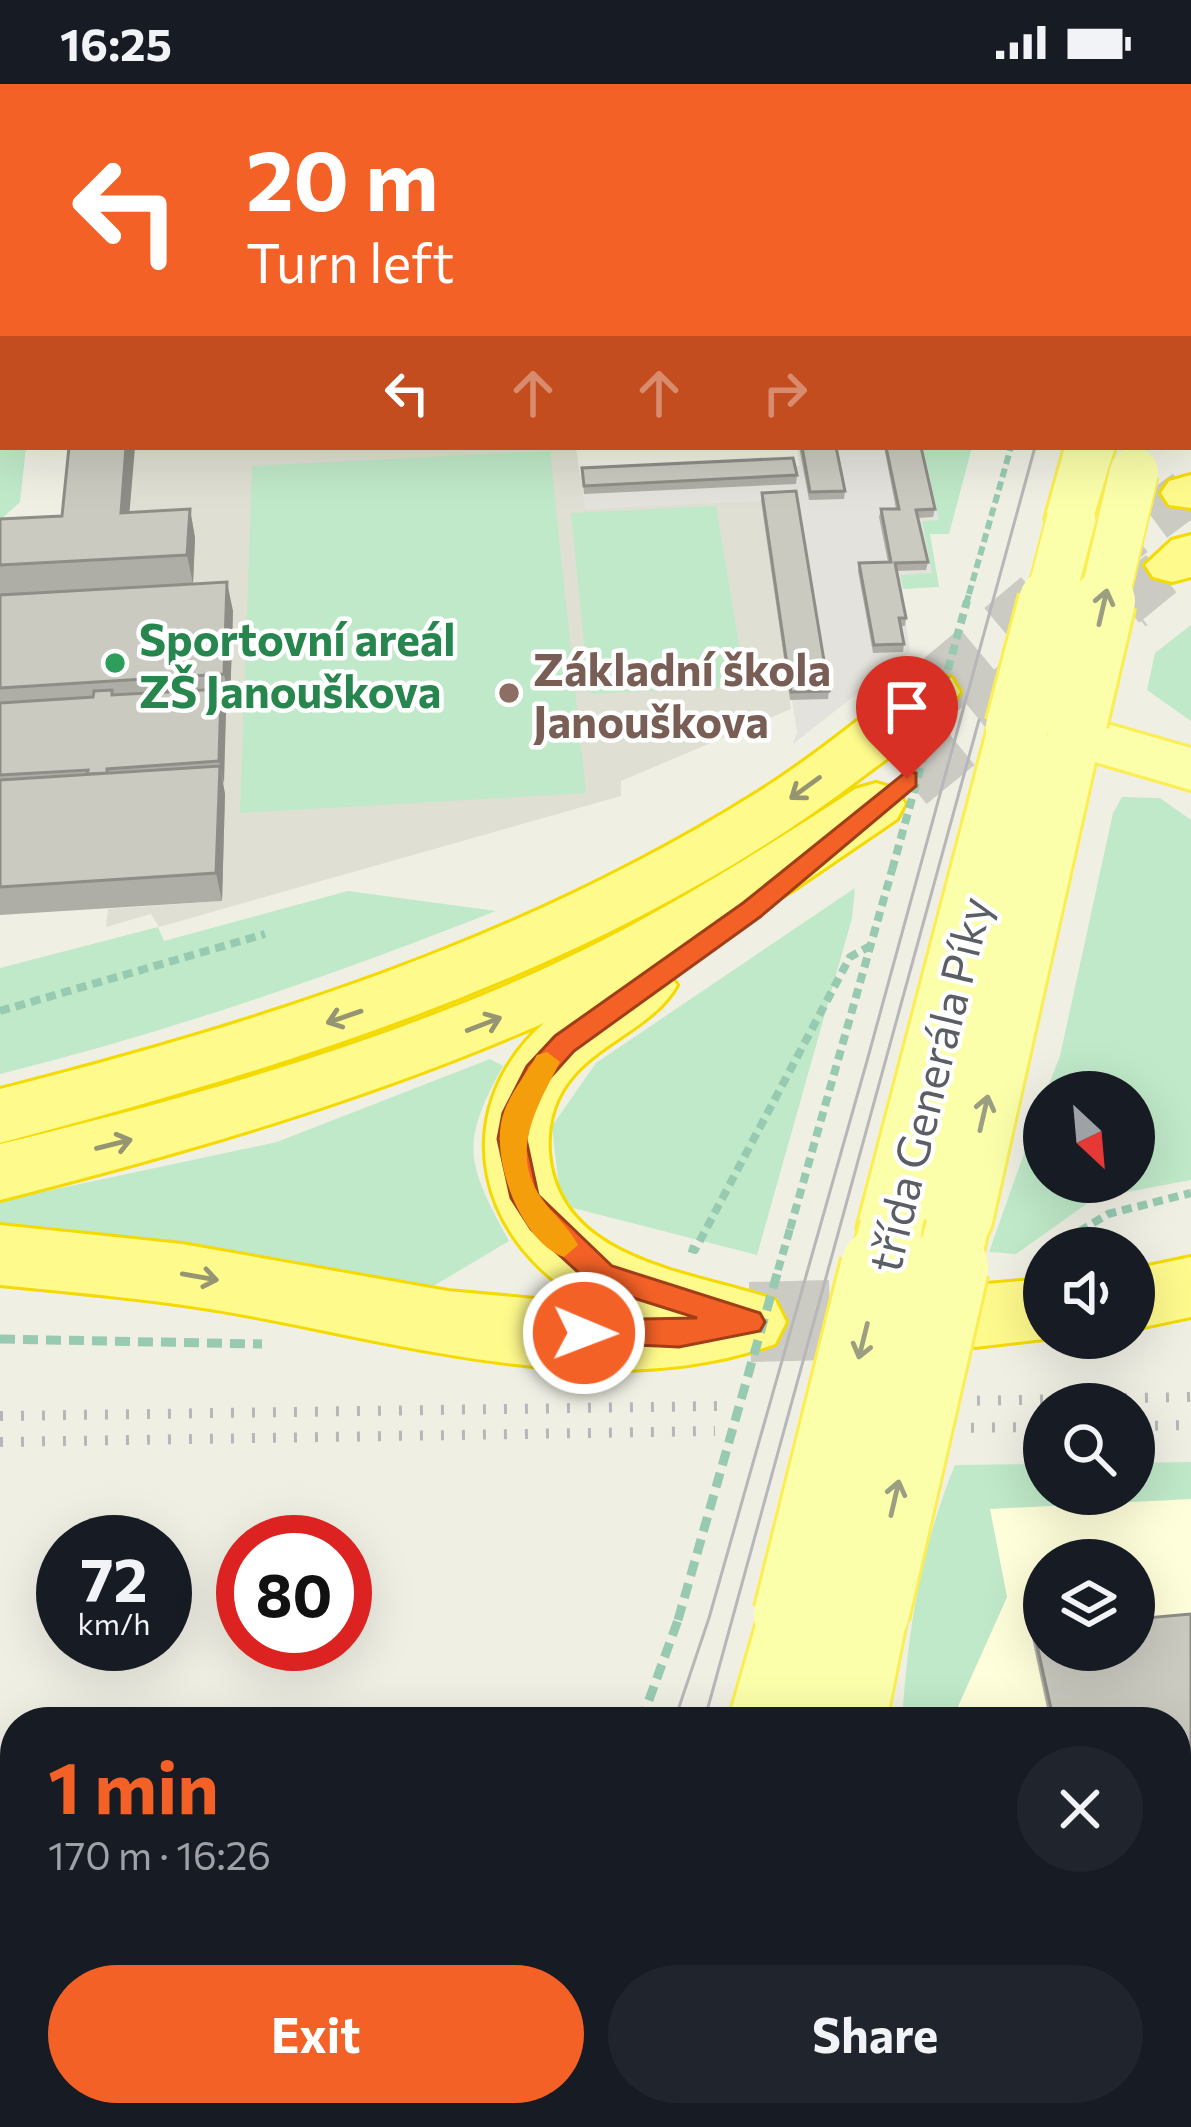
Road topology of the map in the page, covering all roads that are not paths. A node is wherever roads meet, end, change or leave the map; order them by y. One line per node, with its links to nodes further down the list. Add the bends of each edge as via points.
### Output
1 (1122, 455): 3 (main road, třída Generála Píky, one-way to 1, bridge); 3 (main road, třída Generála Píky, bridge, via 1071,519)
2 (932, 692): 5 (highway, one-way to 5, via 766,815 492,960 220,1058)
3 (1046, 740): 4 (main road); 7 (main road, třída Generála Píky); 7 (main road, třída Generála Píky, one-way to 3)
4 (1191, 769)
5 (0, 1116)
6 (0, 1172): 8 (highway, via 233,1114 533,1005 730,904 892,792 752,910 564,1043 517,1113 513,1153 525,1198 580,1260 634,1289 750,1322 679,1334 544,1331 177,1273)
7 (924, 1228): 13 (main road, třída Generála Píky, bridge)
8 (0, 1256)
9 (1191, 1287): 10 (highway)
10 (1155, 1295)
11 (1023, 1312): 12 (highway)
12 (975, 1316)
13 (832, 1614): 14 (main road, třída Generála Píky); 15 (main road, třída Generála Píky)
14 (777, 1707)
15 (844, 1707)

